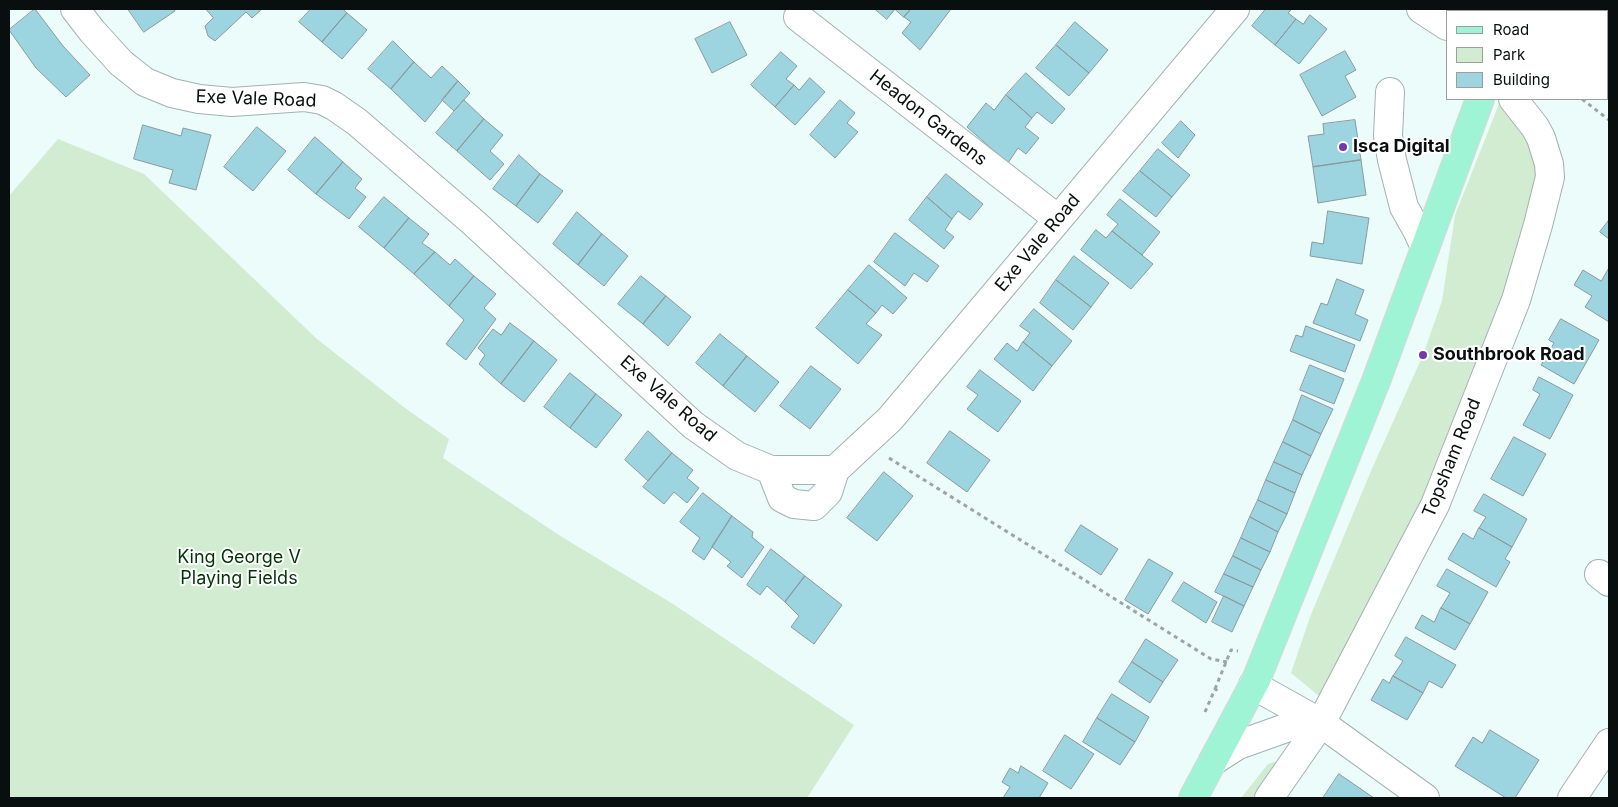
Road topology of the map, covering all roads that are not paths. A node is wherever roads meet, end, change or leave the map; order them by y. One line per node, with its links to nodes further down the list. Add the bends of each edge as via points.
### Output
1 (75, 9): 11 (street, Exe Vale Road, via 121,63 145,82 172,93 232,102 304,97 334,106 474,222 693,425 737,456)
2 (1235, 9): 9 (street, Exe Vale Road)
3 (1421, 9): 5 (street)
4 (798, 17): 9 (street, Headon Gardens)
5 (1446, 25)
6 (1390, 92): 10 (street, via 1388,136 1392,160 1404,208)
7 (1480, 100): 10 (main road)
8 (1514, 100): 14 (street, Topsham Road, via 1541,138 1550,177 1516,300 1435,506)
9 (1058, 219): 12 (street, Exe Vale Road, via 890,420)
10 (1425, 248): 13 (main road, via 1376,381)
11 (771, 470): 12 (street, Exe Vale Road); 12 (street, via 782,498 794,504 814,506 828,492)
12 (834, 470)
13 (1253, 685): 14 (street); 16 (main road)
14 (1316, 721): 16 (street, via 1238,745); 18 (street, Topsham Road); 19 (street)
15 (1609, 743): 20 (street)
16 (1213, 761): 17 (main road)
17 (1193, 798)
18 (1269, 798)
19 (1425, 798)
20 (1572, 798)

